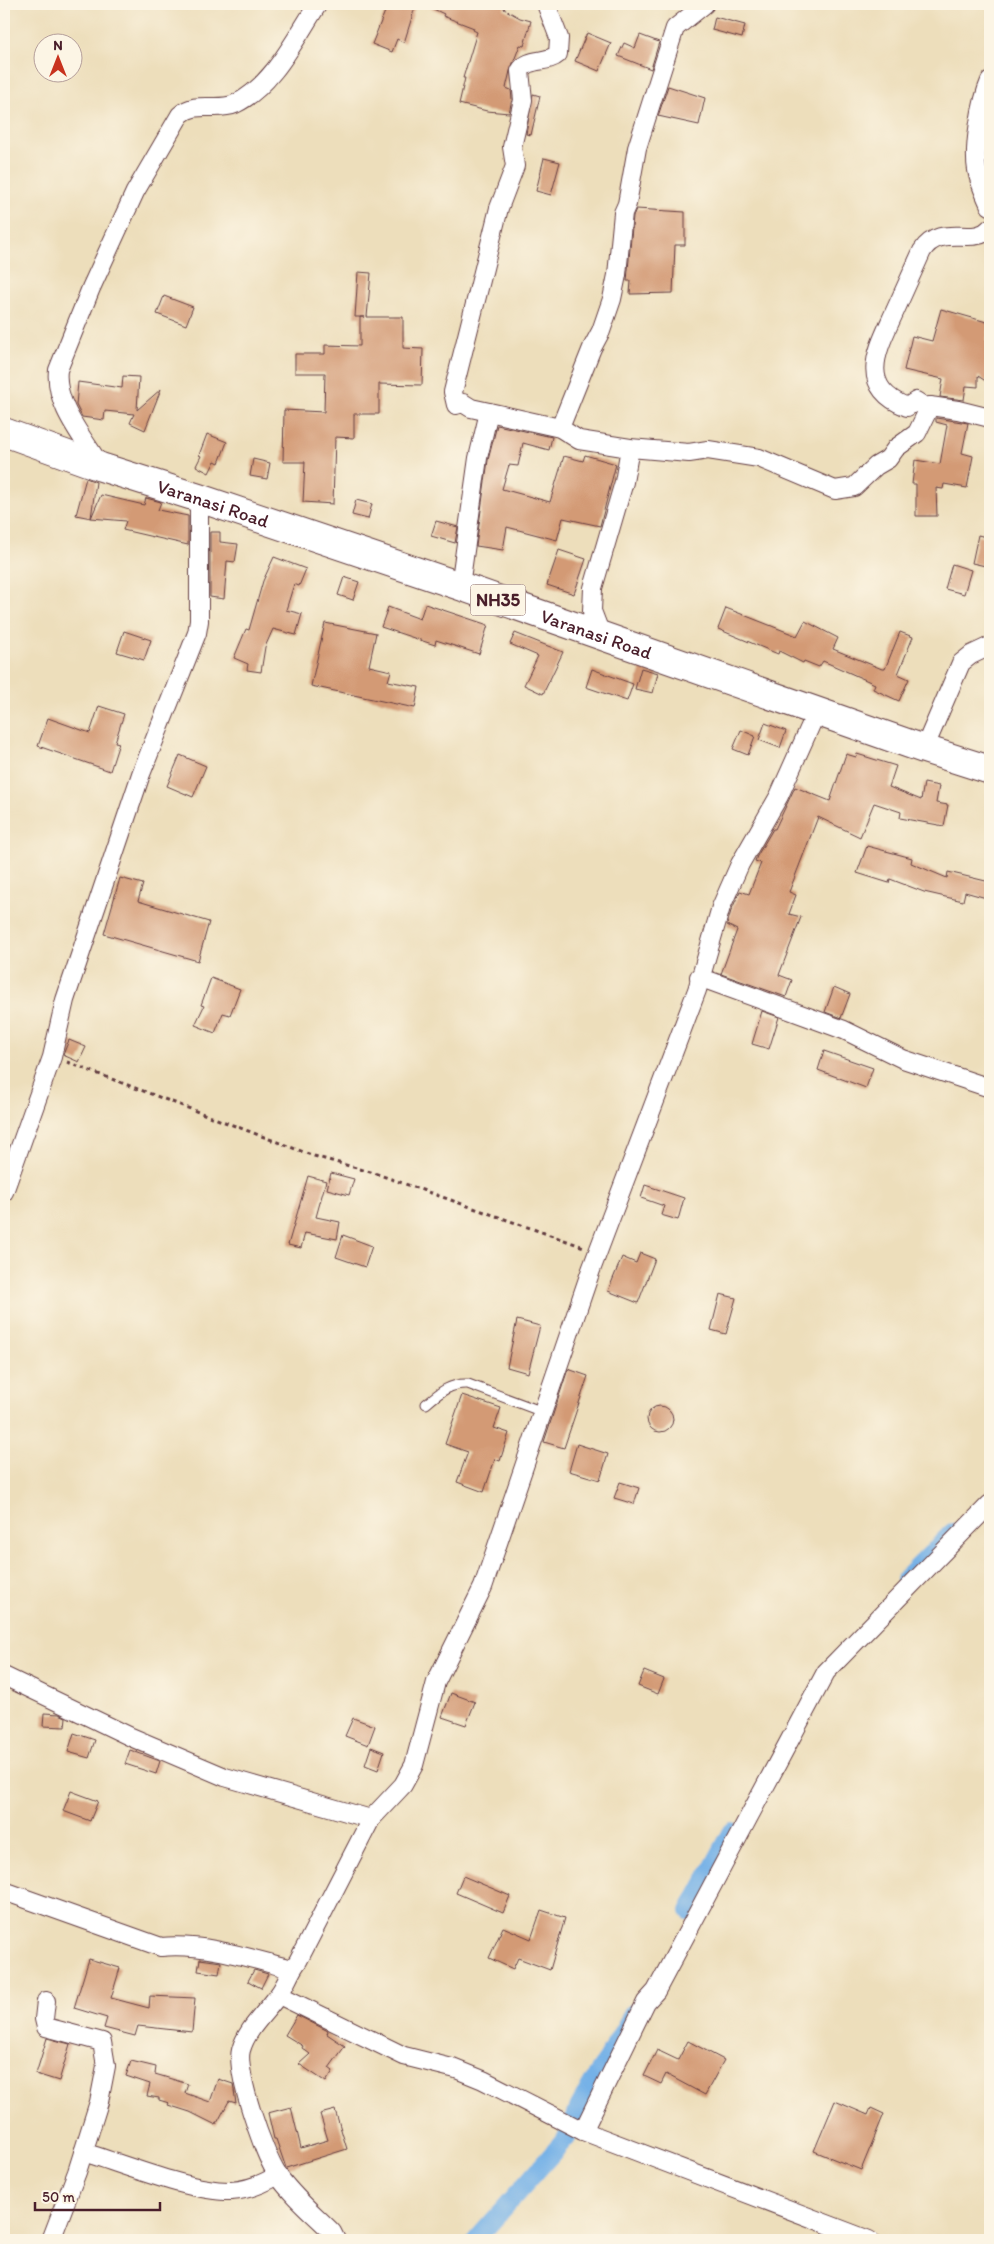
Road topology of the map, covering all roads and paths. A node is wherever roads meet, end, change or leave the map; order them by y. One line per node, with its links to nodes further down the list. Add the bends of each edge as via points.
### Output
1 (318, 4): 13 (street, via 259,87 235,104 222,108 197,106 180,115 135,192 91,288 56,380 61,400)
2 (546, 4): 8 (street, via 559,38 558,54 552,60 528,63 520,71 523,100 512,147 515,166 499,208 452,392 456,405 463,403)
3 (706, 4): 10 (street, via 674,28 637,148 627,204 622,214 612,299)
4 (990, 82): 5 (street, via 980,116 976,168)
5 (990, 206)
6 (989, 231): 7 (street, via 940,236 927,244 875,357 877,379 890,397 907,407 916,401 925,407)
7 (930, 406): 9 (street); 12 (street, via 916,433 860,483 844,489 823,486 759,458 708,450 689,453)
8 (489, 412): 10 (street); 15 (street, via 478,458)
9 (990, 418)
10 (560, 428): 12 (street, via 579,440)
11 (4, 432): 13 (highway, Varanasi Road / NH35)
12 (630, 448): 16 (street, via 593,588 592,611)
13 (102, 467): 14 (highway, Varanasi Road / NH35)
14 (199, 498): 15 (highway, Varanasi Road / NH35); 22 (street, via 198,634 141,774 65,1000)
15 (460, 586): 16 (highway, Varanasi Road / NH35)
16 (602, 637): 18 (highway, Varanasi Road / NH35)
17 (990, 646): 19 (street, via 962,663)
18 (817, 711): 19 (highway, Varanasi Road / NH35); 21 (street, via 779,796 730,884)
19 (924, 749): 20 (highway, Varanasi Road / NH35)
20 (990, 770)
21 (699, 977): 23 (street, via 844,1030 903,1059); 25 (street, via 697,990)
22 (52, 1056): 24 (street); 25 (path, via 314,1156 374,1173)
23 (990, 1088)
24 (4, 1192)
25 (598, 1252): 27 (street)
26 (426, 1404): 27 (lane, via 458,1383)
27 (543, 1412): 30 (street, via 483,1587 436,1682 410,1776)
28 (990, 1504): 35 (street, via 826,1672 656,1991 646,2002)
29 (4, 1676): 30 (street, via 131,1737 225,1777)
30 (372, 1819): 32 (street, via 298,1962)
31 (4, 1891): 32 (street, via 161,1946 185,1944)
32 (291, 1969): 33 (street)
33 (278, 1995): 35 (street, via 404,2056 456,2069 498,2086); 37 (street, via 245,2040 239,2062 268,2157)
34 (46, 2001): 36 (street, via 46,2027 102,2042 106,2066 104,2078)
35 (575, 2127): 40 (street)
36 (83, 2152): 37 (street, via 221,2191 254,2186); 38 (street)
37 (278, 2175): 39 (street)
38 (51, 2240)
39 (336, 2240)
40 (869, 2240)

